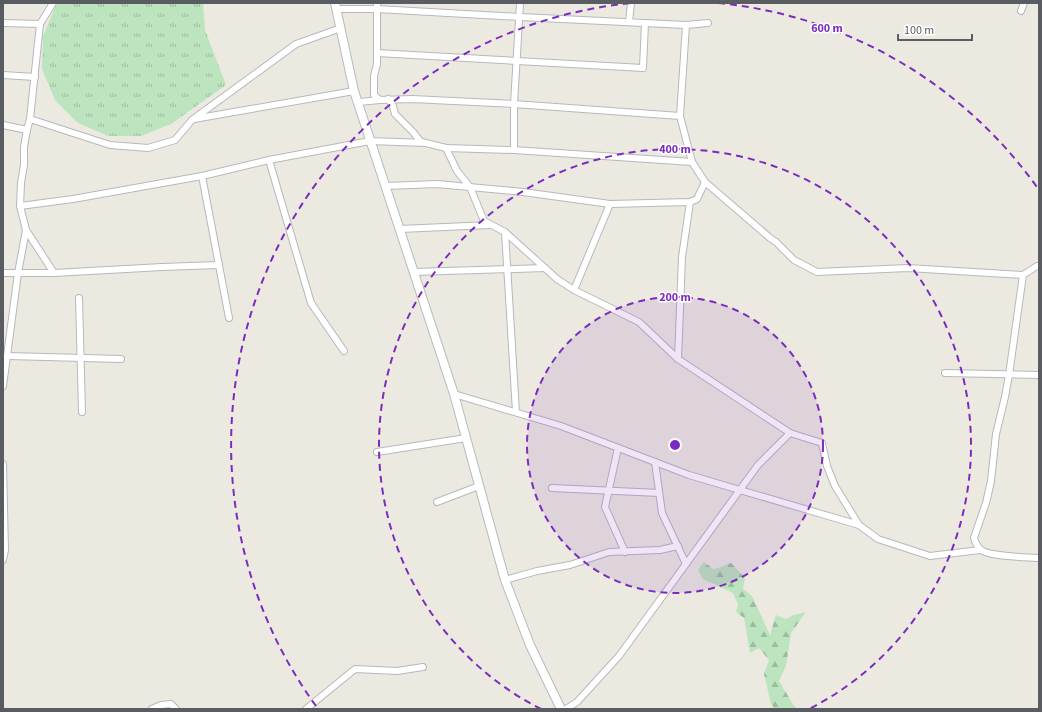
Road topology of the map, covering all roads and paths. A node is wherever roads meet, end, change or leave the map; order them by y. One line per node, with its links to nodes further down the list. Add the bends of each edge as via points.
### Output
1 (53, 3): 13 (street)
2 (520, 3): 8 (street)
3 (631, 3): 9 (street)
4 (1024, 3): 7 (street)
5 (336, 6): 6 (street); 15 (street)
6 (377, 6): 8 (street); 16 (street)
7 (1021, 11)
8 (520, 17): 9 (street); 17 (street)
9 (629, 22): 11 (street)
10 (3, 23): 13 (street)
11 (645, 23): 14 (street); 17 (street, via 643,68)
12 (708, 23): 14 (street)
13 (40, 24): 19 (street)
14 (686, 25): 25 (street)
15 (341, 28): 20 (street); 27 (street, via 296,44)
16 (377, 53): 17 (street); 22 (street, via 374,95)
17 (517, 61): 24 (street)
18 (3, 75): 19 (street)
19 (35, 78): 26 (street)
20 (354, 91): 23 (street); 27 (street)
21 (388, 99): 22 (street); 24 (street); 31 (street, via 395,114 420,141)
22 (380, 100): 23 (street)
23 (358, 102): 30 (street)
24 (514, 104): 25 (street); 33 (street)
25 (680, 116): 35 (street)
26 (30, 119): 27 (street, via 110,145 148,148 175,140); 29 (street)
27 (192, 120)
28 (3, 125): 29 (street)
29 (27, 130): 42 (street)
30 (370, 141): 31 (street); 34 (street); 38 (street)
31 (426, 144): 32 (street)
32 (446, 148): 33 (street); 39 (street, via 457,171)
33 (514, 150): 35 (street)
34 (269, 160): 36 (street); 59 (street, via 311,303)
35 (692, 162): 37 (street)
36 (202, 176): 42 (street); 47 (street)
37 (705, 182): 40 (street, via 698,199); 55 (street, via 794,260 817,272 908,268)
38 (386, 186): 39 (street, via 437,184); 44 (street)
39 (470, 187): 41 (street); 43 (street, via 484,221)
40 (690, 202): 41 (street); 63 (street, via 682,257)
41 (610, 204): 56 (street)
42 (20, 206): 45 (street)
43 (492, 225): 44 (street); 46 (street)
44 (400, 229): 51 (street)
45 (26, 230): 53 (street); 54 (street)
46 (505, 232): 49 (street); 50 (street)
47 (219, 265): 54 (street); 58 (street)
48 (1039, 266): 55 (street)
49 (545, 268): 50 (street); 56 (street)
50 (508, 269): 51 (street); 70 (street)
51 (414, 272): 68 (street)
52 (3, 273): 53 (street)
53 (18, 273): 54 (street); 60 (street)
54 (54, 273)
55 (1023, 275): 65 (street)
56 (574, 290): 63 (street, via 639,322)
57 (79, 298): 61 (street)
58 (229, 318)
59 (344, 351)
60 (8, 356): 61 (street); 67 (street)
61 (81, 358): 62 (street); 69 (street)
62 (121, 359)
63 (678, 359): 71 (street)
64 (945, 373): 65 (street)
65 (1009, 375): 66 (street); 85 (street, via 996,434 991,481 974,538)
66 (1039, 375)
67 (3, 386)
68 (454, 394): 70 (street); 72 (street)
69 (82, 412)
70 (516, 412): 73 (street)
71 (790, 433): 80 (street, via 758,465); 83 (street, via 822,443 835,486)
72 (466, 438): 74 (street); 77 (street)
73 (618, 448): 75 (street); 79 (street)
74 (377, 452)
75 (655, 462): 80 (street); 81 (street)
76 (3, 464): 88 (street)
77 (479, 486): 82 (street); 90 (street)
78 (552, 488): 79 (street)
79 (609, 490): 81 (street); 86 (street, via 605,507)
80 (740, 490): 83 (street); 89 (street)
81 (659, 493): 84 (street, via 662,512)
82 (437, 502)
83 (858, 524): 85 (street, via 878,539 930,556)
84 (678, 546): 86 (street); 89 (street)
85 (980, 550): 87 (street, via 1005,556)
86 (625, 552): 90 (street, via 609,552 570,565)
87 (1039, 558)
88 (3, 560)
89 (686, 564): 96 (street, via 619,656 576,702)
90 (505, 580): 95 (street, via 530,645)
91 (422, 667): 94 (street, via 397,671 355,669)
92 (152, 709): 93 (street, via 170,704)
93 (176, 709)
94 (306, 709)
95 (561, 709)
96 (566, 709)

